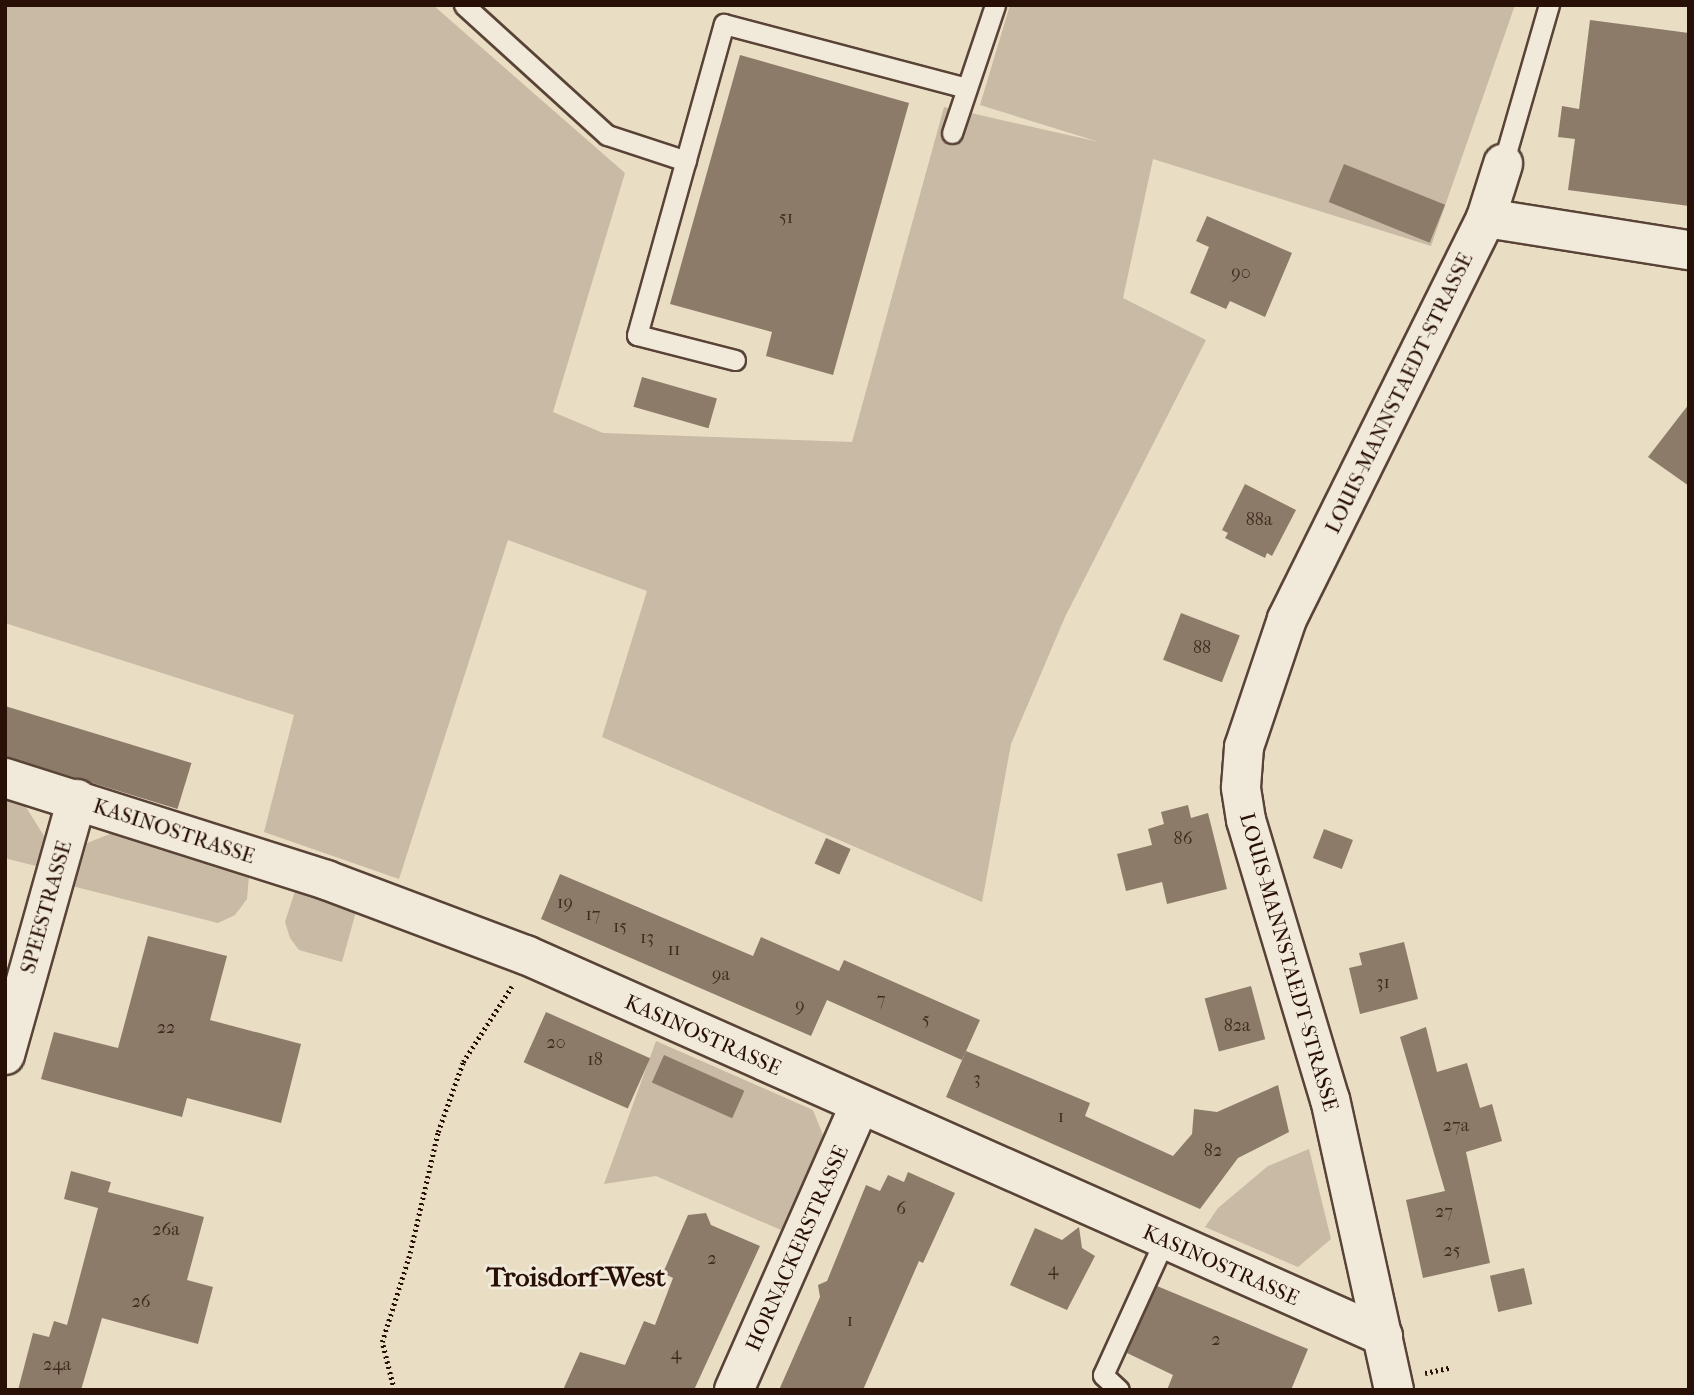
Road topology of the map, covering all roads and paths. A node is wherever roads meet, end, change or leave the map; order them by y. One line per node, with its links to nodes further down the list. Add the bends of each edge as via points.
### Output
1 (464, 5): 6 (lane, via 607,135)
2 (995, 5): 4 (lane)
3 (1549, 5): 7 (lane)
4 (967, 88): 5 (lane); 6 (lane, via 724,24)
5 (951, 133)
6 (686, 160): 10 (lane, via 638,335)
7 (1503, 164): 8 (street, LOUIS-MANNSTAEDT-STRASSE)
8 (1486, 219): 9 (street); 17 (street, LOUIS-MANNSTAEDT-STRASSE, via 1287,619 1244,747 1241,787 1246,820 1330,1100)
9 (1689, 250)
10 (735, 360)
11 (5, 778): 12 (street, KASINOSTRASSE)
12 (77, 799): 13 (street, KASINOSTRASSE, via 326,880); 14 (street, SPEESTRASSE)
13 (526, 955): 15 (street, KASINOSTRASSE); 18 (path, via 505,1000 463,1062 447,1100 410,1253 382,1342)
14 (5, 1055)
15 (859, 1106): 16 (street, KASINOSTRASSE); 19 (street, HORNACKERSTRASSE)
16 (1164, 1241): 17 (street, KASINOSTRASSE); 20 (lane, via 1103,1375)
17 (1383, 1336): 21 (street, LOUIS-MANNSTAEDT-STRASSE)
18 (394, 1390)
19 (734, 1390)
20 (1119, 1390)
21 (1394, 1390)

